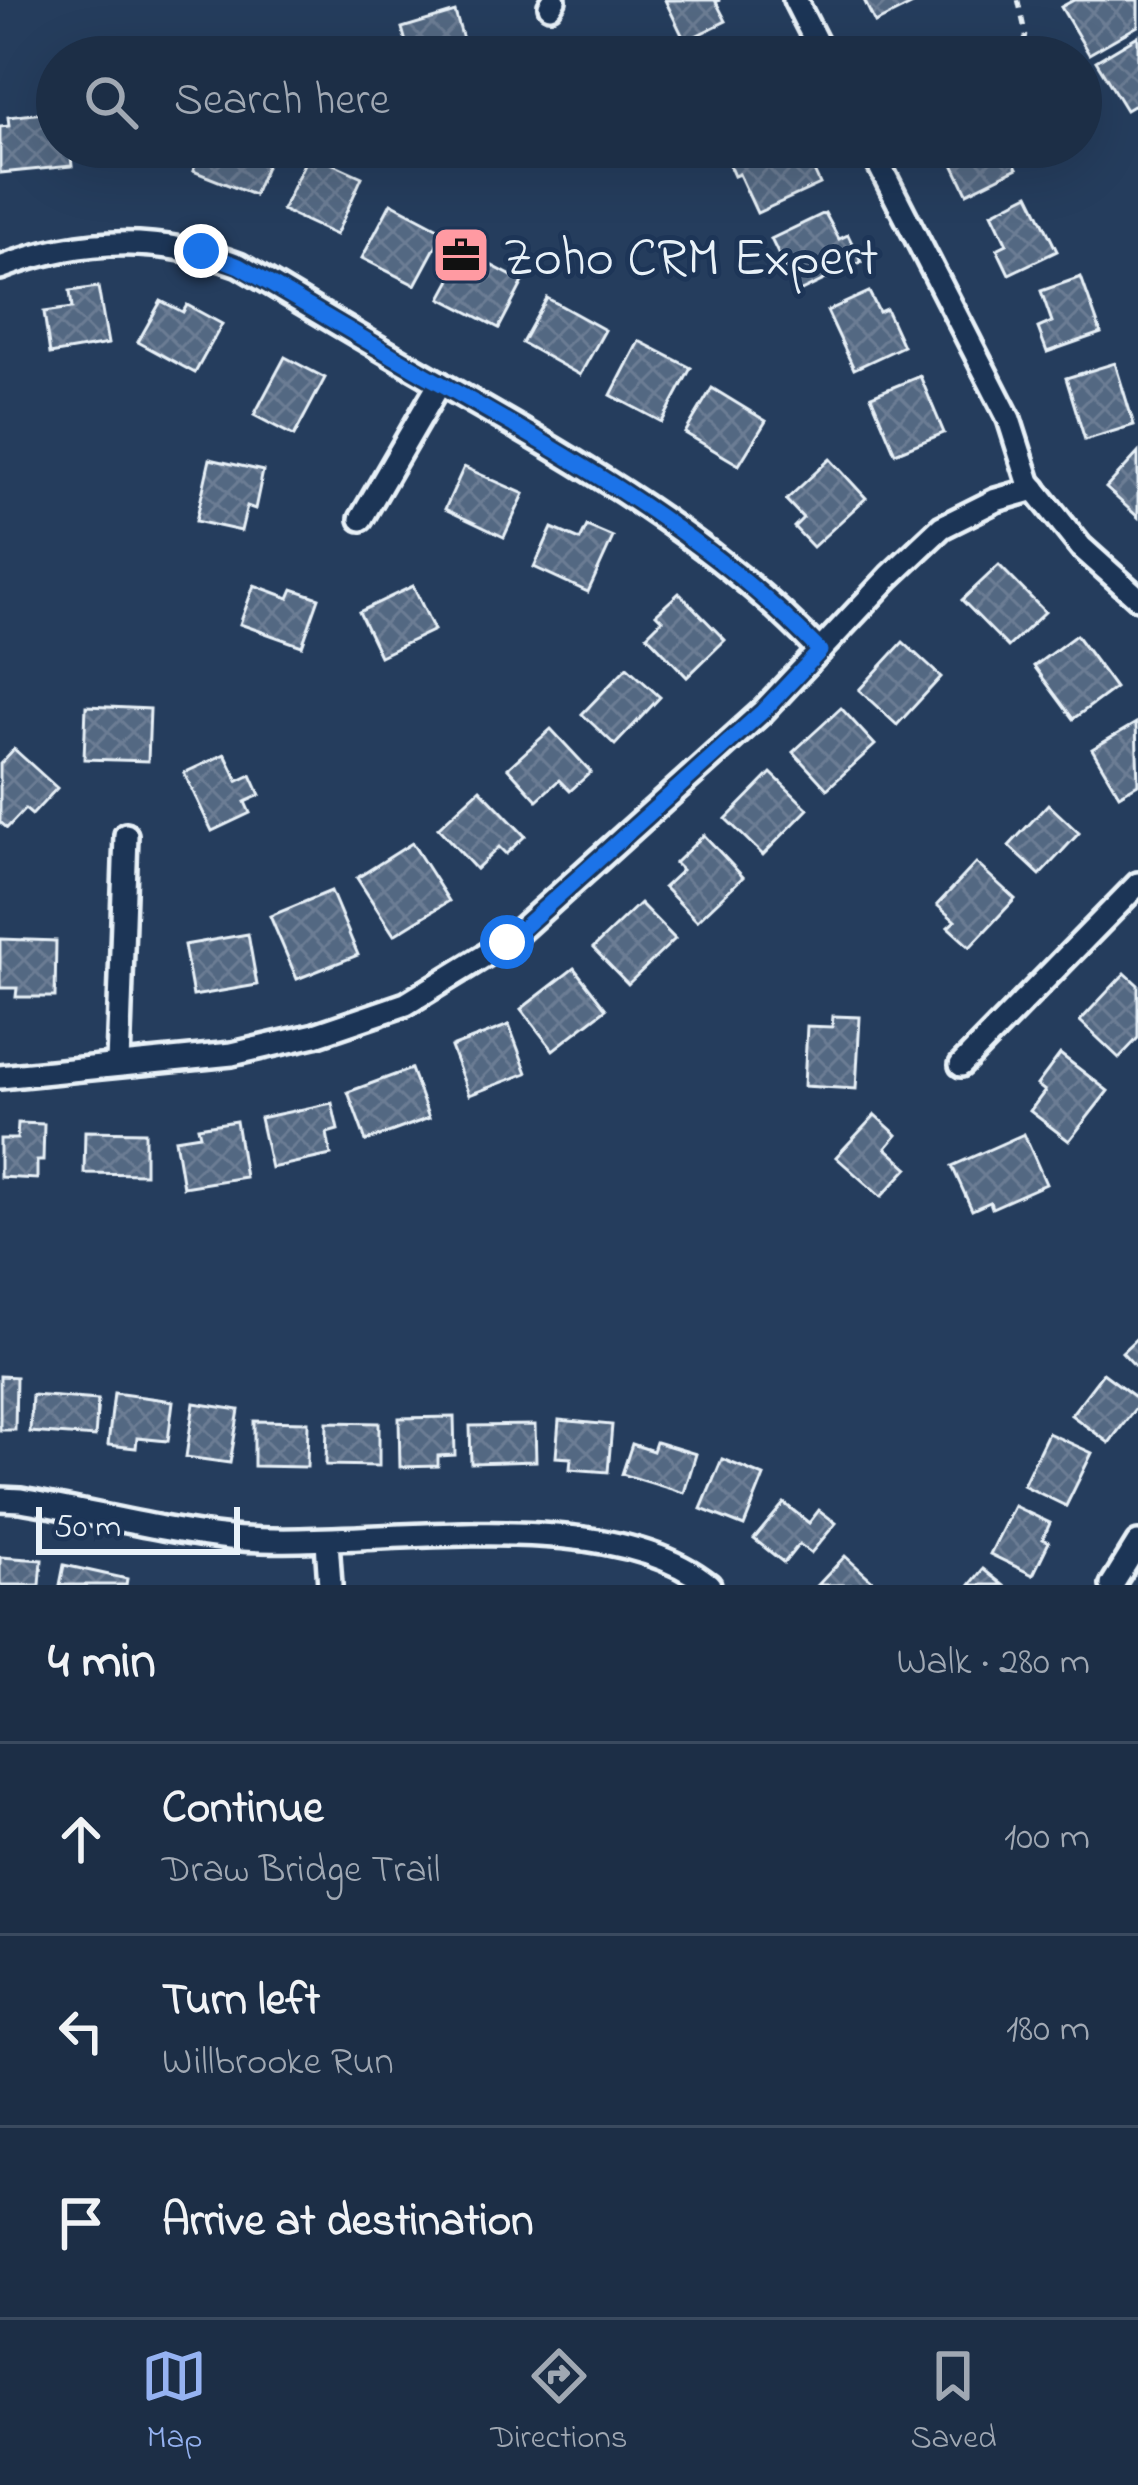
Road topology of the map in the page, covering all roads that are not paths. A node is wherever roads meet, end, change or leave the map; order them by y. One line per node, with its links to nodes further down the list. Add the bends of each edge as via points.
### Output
1 (794, 0): 2 (street)
2 (813, 36)
3 (881, 168): 6 (street, via 1010,418)
4 (0, 268): 5 (street, via 80,245 161,243 201,251)
5 (440, 383): 7 (street); 9 (street, via 653,509)
6 (1035, 489): 8 (street); 9 (street, via 942,527)
7 (361, 519)
8 (1138, 598)
9 (820, 651): 12 (street, via 507,942 406,1004 232,1054)
10 (126, 835): 12 (street)
11 (1138, 884): 13 (street)
12 (118, 1064): 14 (street)
13 (961, 1065)
14 (0, 1077)
15 (0, 1499): 16 (street, via 229,1538)
16 (327, 1541): 18 (street); 19 (street, via 541,1533 625,1545)
17 (1138, 1544): 20 (street)
18 (330, 1585)
19 (709, 1585)
20 (1112, 1585)

